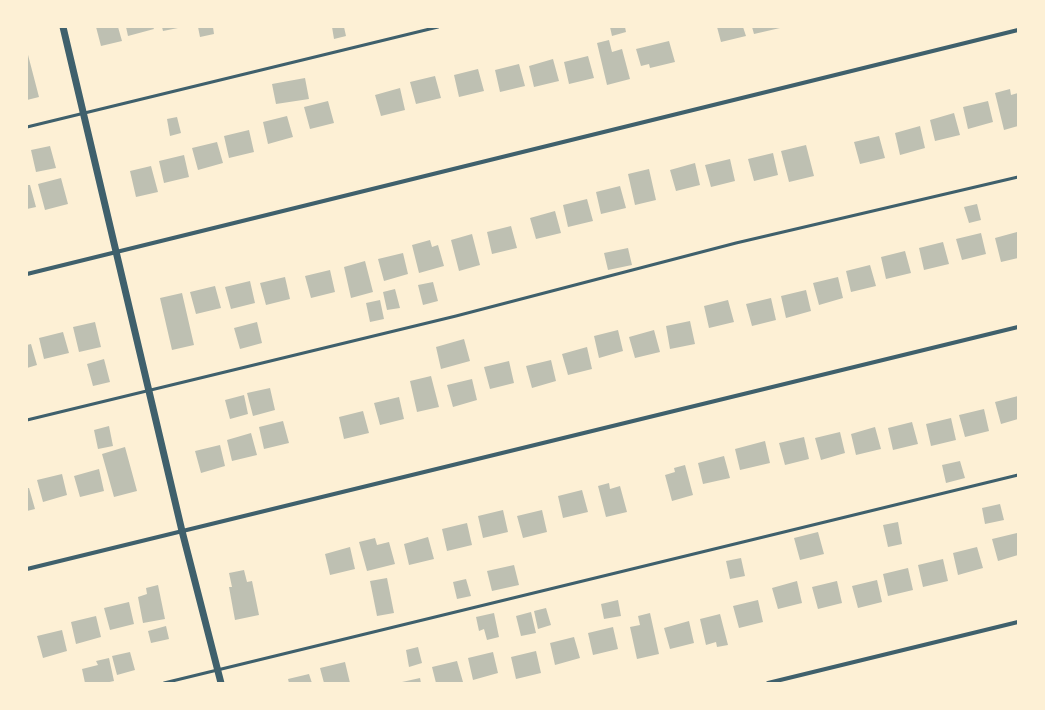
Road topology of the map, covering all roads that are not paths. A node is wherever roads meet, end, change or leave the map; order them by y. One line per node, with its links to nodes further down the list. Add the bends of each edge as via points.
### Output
1 (63, 27): 4 (street)
2 (438, 27): 4 (lane)
3 (1018, 30): 7 (street)
4 (83, 113): 5 (lane); 7 (street)
5 (27, 127)
6 (1018, 177): 10 (lane, via 736,243 456,316)
7 (115, 252): 8 (street); 10 (street)
8 (27, 274)
9 (1018, 327): 13 (street)
10 (148, 390): 11 (lane); 13 (street)
11 (27, 420)
12 (1018, 475): 16 (lane)
13 (182, 531): 14 (street); 16 (street)
14 (27, 569)
15 (1018, 622): 19 (street)
16 (218, 670): 17 (lane); 18 (street)
17 (164, 683)
18 (221, 683)
19 (768, 683)

